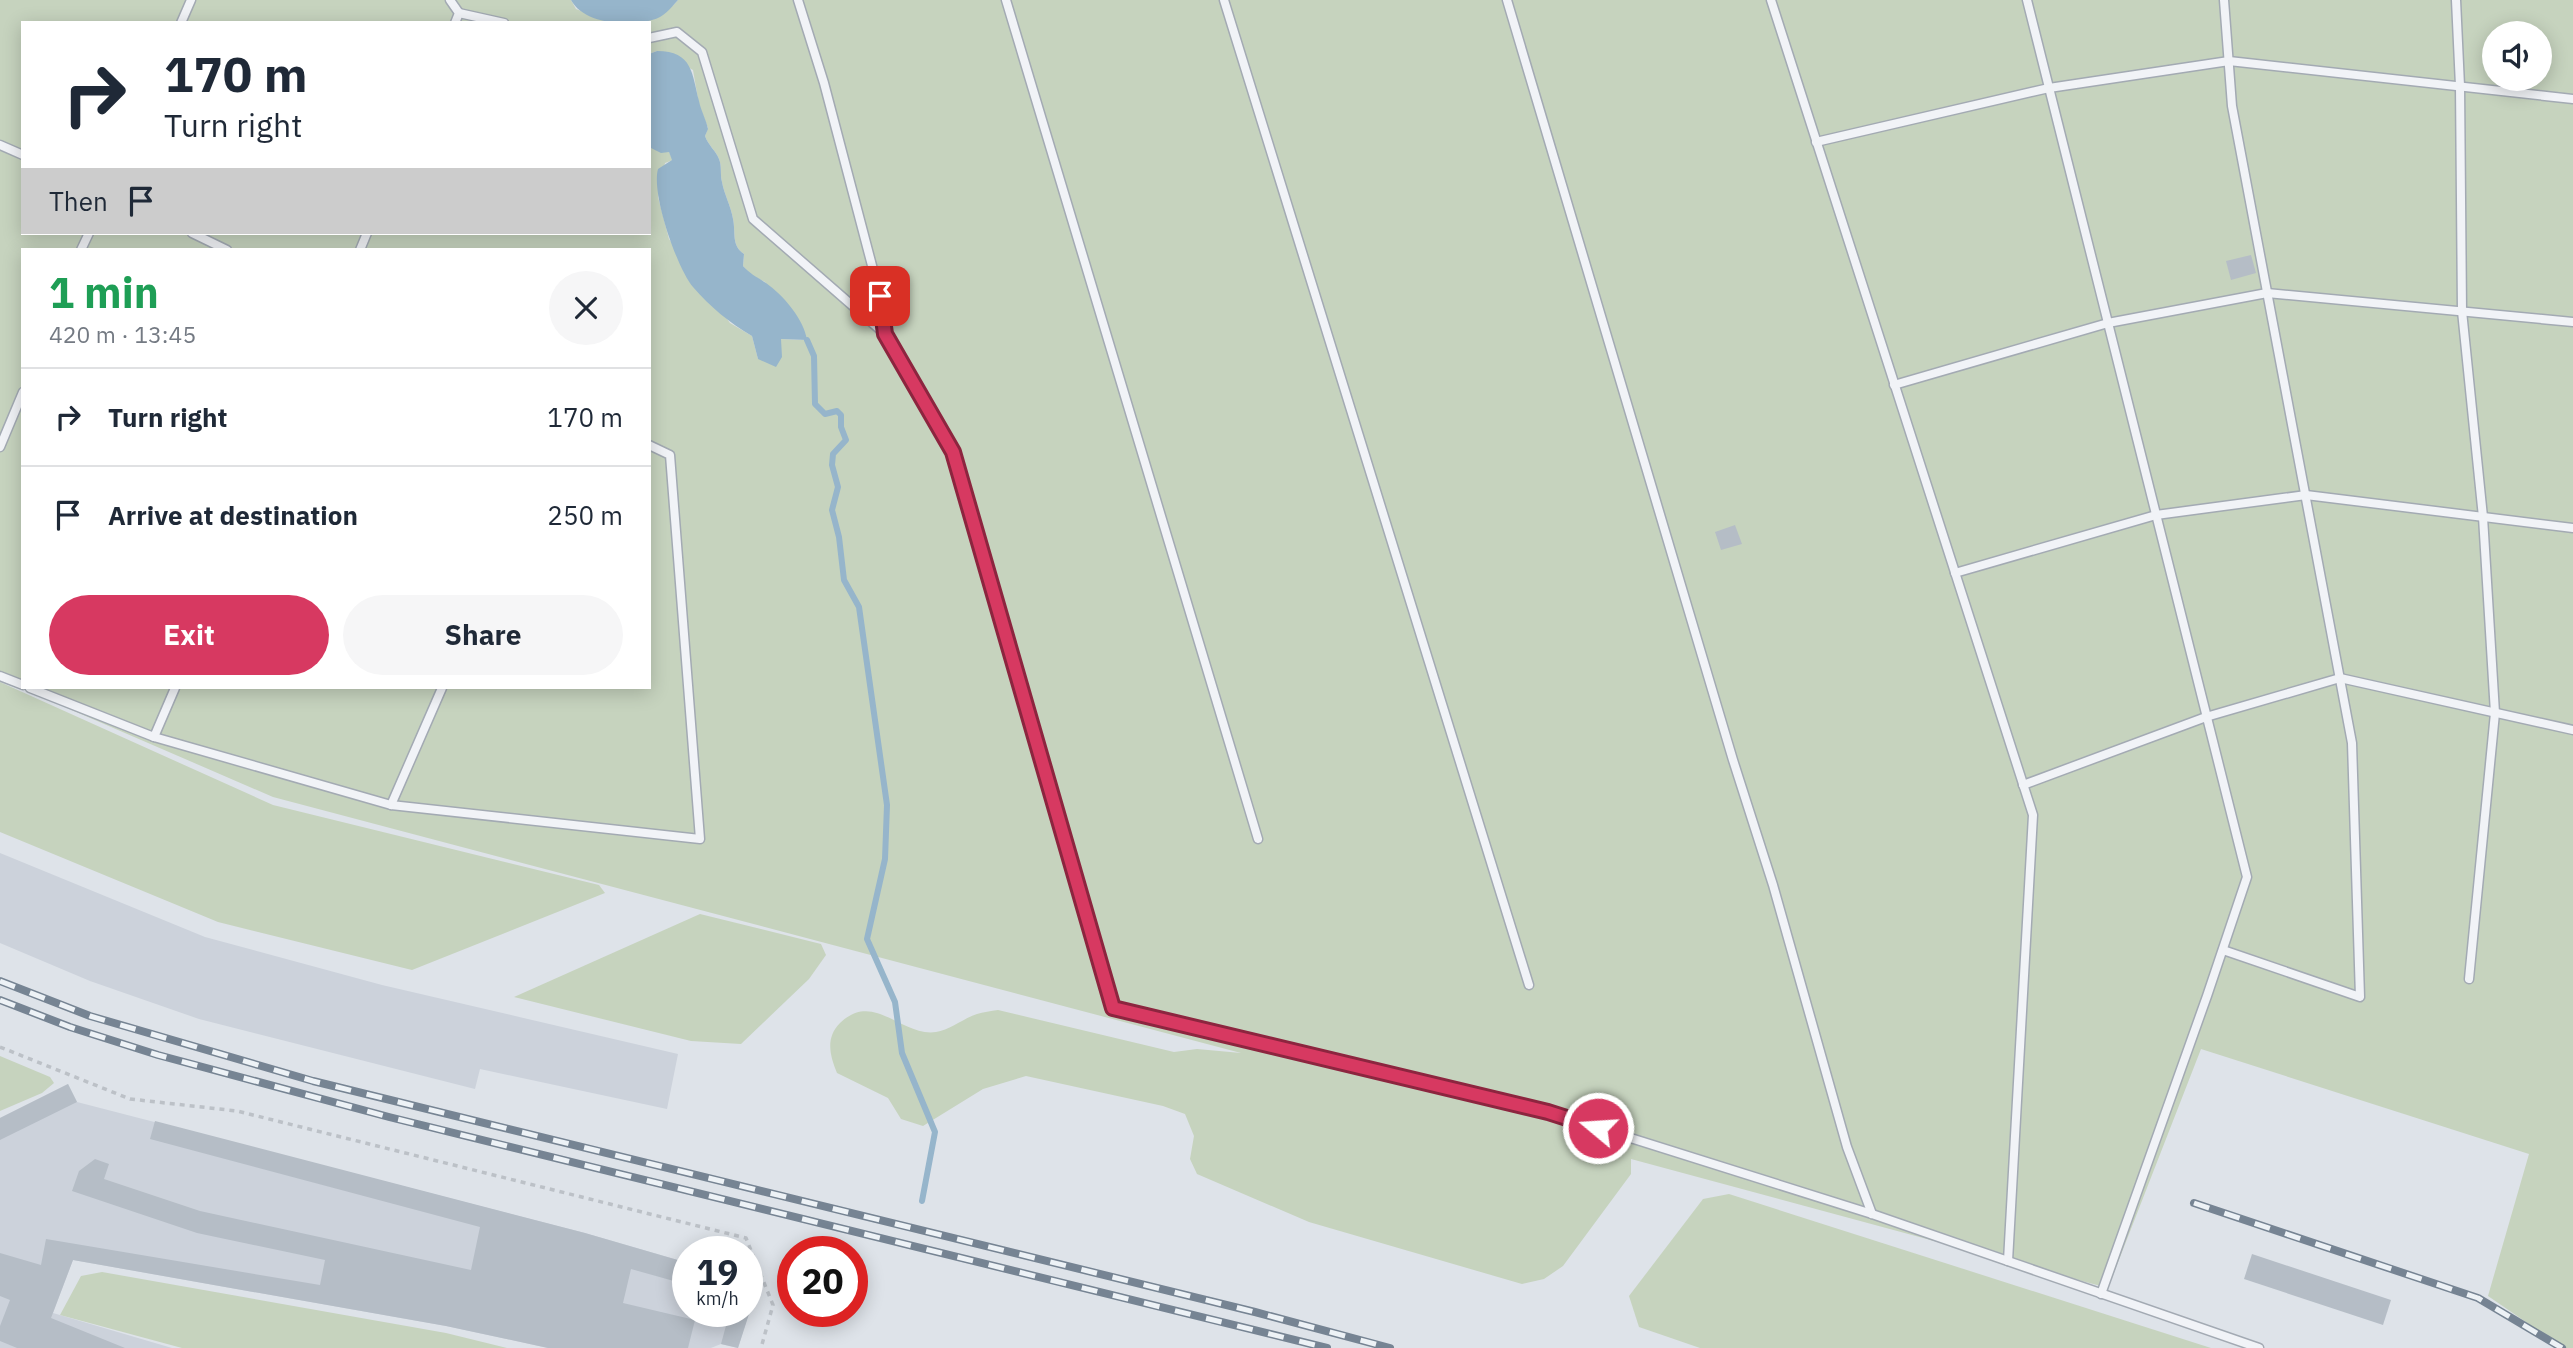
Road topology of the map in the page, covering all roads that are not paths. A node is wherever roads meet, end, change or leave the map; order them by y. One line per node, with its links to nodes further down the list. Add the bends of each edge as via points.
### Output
1 (191, 0): 12 (lane)
2 (450, 0): 11 (lane)
3 (798, 0): 29 (lane, via 880,296)
4 (1006, 0): 51 (lane)
5 (1224, 0): 54 (lane)
6 (1507, 0): 55 (lane, via 1773,885 1847,1147)
7 (1770, 0): 20 (lane)
8 (2027, 0): 18 (lane)
9 (2224, 0): 16 (lane)
10 (2456, 0): 17 (lane)
11 (459, 13): 13 (lane); 14 (lane)
12 (182, 21)
13 (456, 21)
14 (496, 21)
15 (651, 38): 29 (lane, via 677,32 702,52 753,219)
16 (2229, 61): 17 (lane); 18 (lane); 25 (lane, via 2232,106)
17 (2460, 86): 19 (lane); 26 (lane)
18 (2049, 88): 20 (lane); 28 (lane)
19 (2573, 99)
20 (1816, 142): 30 (lane)
21 (0, 145): 22 (lane)
22 (21, 154)
23 (196, 235): 24 (lane)
24 (223, 248)
25 (2267, 293): 26 (lane); 28 (lane); 34 (lane)
26 (2462, 311): 27 (lane); 36 (lane)
27 (2573, 321)
28 (2108, 323): 30 (lane); 35 (lane)
29 (885, 334): 55 (lane, via 953,452 1113,1008 1548,1112)
30 (1894, 385): 38 (lane)
31 (21, 397): 33 (lane)
32 (651, 446): 50 (lane, via 670,454 700,839)
33 (0, 447)
34 (2306, 495): 35 (lane); 36 (lane); 40 (lane)
35 (2156, 515): 38 (lane); 46 (lane)
36 (2483, 517): 37 (lane); 45 (lane)
37 (2573, 528)
38 (1955, 573): 49 (lane)
39 (0, 676): 41 (lane)
40 (2340, 678): 45 (lane); 46 (lane); 52 (lane, via 2352,743 2360,997)
41 (21, 684)
42 (33, 689): 48 (lane)
43 (175, 689): 48 (lane)
44 (442, 689): 50 (lane)
45 (2495, 713): 47 (lane); 53 (lane)
46 (2206, 717): 49 (lane); 52 (lane, via 2247,877)
47 (2573, 730)
48 (154, 737): 50 (lane)
49 (2023, 785): 56 (lane, via 2033,814)
50 (391, 805)
51 (1258, 839)
52 (2223, 950): 57 (lane)
53 (2469, 979)
54 (1529, 985)
55 (1872, 1214): 56 (lane)
56 (2007, 1261): 57 (lane)
57 (2101, 1293): 58 (lane)
58 (2259, 1348)

